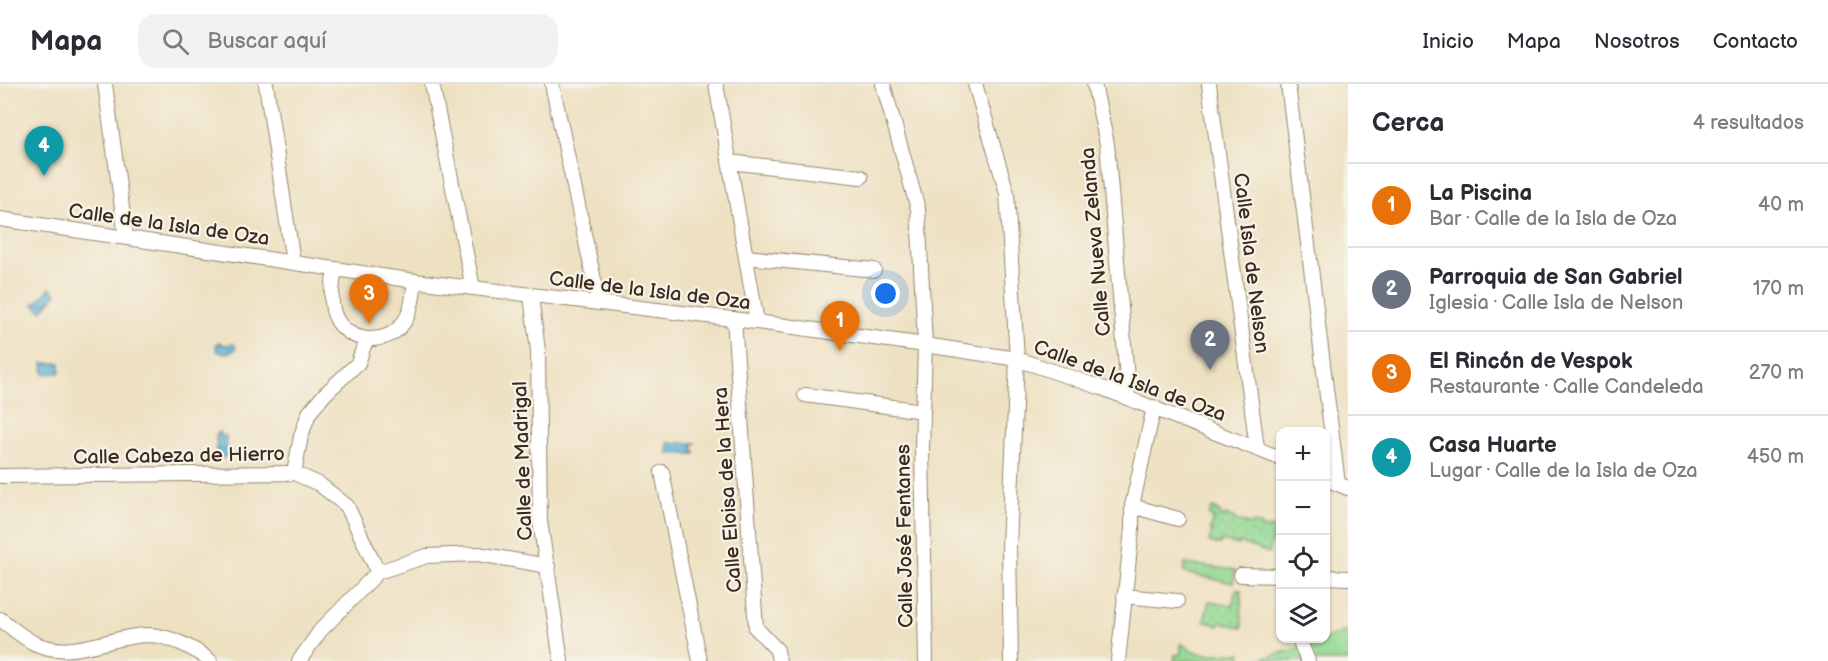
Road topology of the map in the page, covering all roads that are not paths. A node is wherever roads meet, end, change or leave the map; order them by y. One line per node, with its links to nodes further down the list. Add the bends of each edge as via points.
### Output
1 (105, 84): 14 (street)
2 (266, 84): 16 (street)
3 (432, 84): 20 (street)
4 (552, 84): 22 (street)
5 (716, 84): 11 (street)
6 (883, 84): 26 (street, Calle José Fentanes, via 918,209)
7 (975, 84): 27 (street, via 1007,193)
8 (1094, 84): 29 (street, Calle Nueva Zelanda, via 1107,144)
9 (1209, 84): 32 (street, Calle Isla de Nelson)
10 (1288, 84): 37 (street)
11 (729, 162): 12 (street); 15 (street)
12 (861, 177)
13 (0, 219): 14 (street, Calle de la Isla de Oza)
14 (126, 237): 16 (street, Calle de la Isla de Oza)
15 (746, 257): 18 (street); 24 (street)
16 (293, 262): 17 (street, Calle de la Isla de Oza)
17 (335, 269): 19 (street, Calle de la Isla de Oza); 25 (street, via 331,296 334,315 340,324)
18 (874, 270)
19 (415, 281): 20 (street, Calle de la Isla de Oza); 25 (street, via 404,322 391,334)
20 (473, 288): 21 (street, Calle de la Isla de Oza)
21 (531, 296): 22 (street, Calle de la Isla de Oza); 40 (street, Calle de Madrigal, via 538,351 540,520)
22 (598, 303): 23 (street, Calle de la Isla de Oza)
23 (734, 319): 24 (street, Calle de la Isla de Oza); 50 (street, Calle Eloisa de la Hera, via 756,628)
24 (757, 322): 26 (street, Calle de la Isla de Oza)
25 (366, 340): 35 (street, via 358,363 309,413)
26 (925, 345): 27 (street, Calle de la Isla de Oza); 31 (street, Calle José Fentanes)
27 (1017, 359): 29 (street, Calle de la Isla de Oza); 56 (street, via 1009,546)
28 (805, 395): 31 (street)
29 (1126, 397): 30 (street, Calle de la Isla de Oza)
30 (1154, 407): 32 (street, Calle de la Isla de Oza); 38 (street)
31 (923, 411): 55 (street, Calle José Fentanes)
32 (1257, 448): 33 (street, Calle de la Isla de Oza)
33 (1276, 456)
34 (662, 472): 54 (street)
35 (294, 473): 36 (street, Calle Cabeza de Hierro); 41 (street, Calle Cabeza de Hierro, via 319,484 347,506)
36 (0, 476)
37 (1337, 484)
38 (1132, 506): 39 (street); 46 (street)
39 (1178, 519)
40 (548, 566): 41 (street, via 478,554 427,556); 53 (street, Calle de Madrigal)
41 (378, 572): 52 (street, via 320,631)
42 (1241, 575): 43 (street)
43 (1276, 576)
44 (1330, 577): 45 (street)
45 (1348, 578)
46 (1124, 596): 47 (street); 57 (street)
47 (1177, 601)
48 (0, 619): 51 (street, via 35,644 55,649 78,649 148,635 181,644)
49 (1301, 643): 58 (street)
50 (778, 656)
51 (210, 661)
52 (299, 661)
53 (561, 661)
54 (699, 661)
55 (926, 661)
56 (1011, 661)
57 (1118, 661)
58 (1308, 661)

